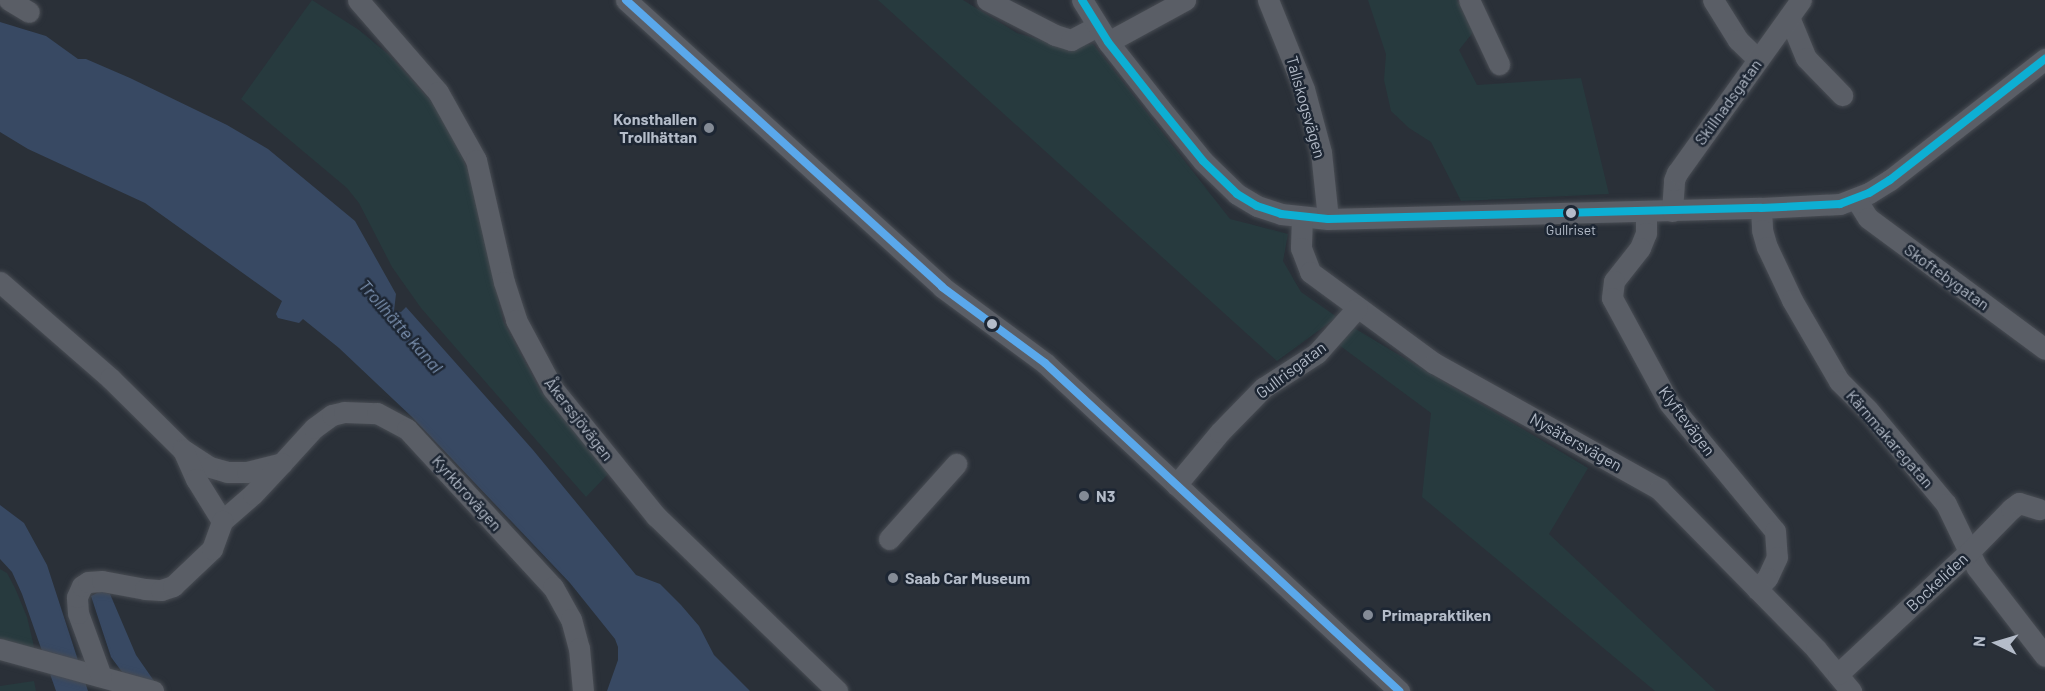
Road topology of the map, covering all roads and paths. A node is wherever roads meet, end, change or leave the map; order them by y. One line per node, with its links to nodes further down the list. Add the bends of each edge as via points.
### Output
1 (9, 0): 11 (street)
2 (358, 0): 41 (street, Åkerssjövägen, via 438,92 476,160 516,320 553,389 656,516)
3 (626, 0): 29 (street, via 942,287 1045,363)
4 (987, 0): 12 (street, via 1071,40)
5 (1082, 0): 12 (street)
6 (1185, 0): 12 (street)
7 (1268, 0): 22 (street, Tallskogsvägen, via 1304,89 1321,152)
8 (1469, 0): 15 (street)
9 (1713, 0): 13 (street, via 1738,40)
10 (1795, 8): 13 (street, Skillnadsgatan); 16 (street, via 1806,58)
11 (29, 12)
12 (1103, 34): 21 (street, via 1219,178 1257,206)
13 (1758, 59): 20 (street, Skillnadsgatan, via 1677,173)
14 (2045, 59): 17 (street, via 1890,180)
15 (1499, 64)
16 (1842, 96)
17 (1856, 199): 18 (street, via 1830,205); 25 (street, Skoftebygatan, via 1868,218)
18 (1761, 208): 20 (street); 33 (street, Kärnmakaregatan, via 1767,247 1792,300 1839,381 1946,504)
19 (1646, 211): 20 (street); 22 (street); 34 (street, Klyftevägen, via 1646,233 1640,248 1614,281 1612,298 1670,403 1775,531 1777,557)
20 (1672, 211)
21 (1302, 217): 22 (street); 24 (street, Nysätersvägen, via 1301,248 1310,272)
22 (1328, 219)
23 (0, 282): 26 (street, via 110,378)
24 (1357, 308): 29 (street, Gullrisgatan, via 1317,353 1263,388); 34 (street, Nysätersvägen, via 1434,363 1659,489)
25 (2045, 349)
26 (182, 449): 27 (street, via 226,472 247,472); 31 (street)
27 (282, 463): 31 (street, Kyrkbrovägen); 40 (street, Kyrkbrovägen, via 314,428 332,415 377,413 407,429 553,587 571,619 579,648)
28 (956, 465): 32 (street)
29 (1176, 485): 42 (street)
30 (2038, 509): 33 (street, Bockeliden, via 2019,503)
31 (222, 521): 37 (street, via 212,549 173,586 145,589 102,581 82,586 77,597 78,613)
32 (889, 539)
33 (1969, 552): 36 (street, Kärnmakaregatan); 38 (street, Bockeliden)
34 (1757, 589): 38 (street, Nysätersvägen)
35 (0, 649): 37 (street)
36 (2045, 656)
37 (95, 674): 39 (street)
38 (1838, 674): 43 (street, Nysätersvägen)
39 (153, 691)
40 (583, 691)
41 (837, 691)
42 (1399, 691)
43 (1851, 691)

